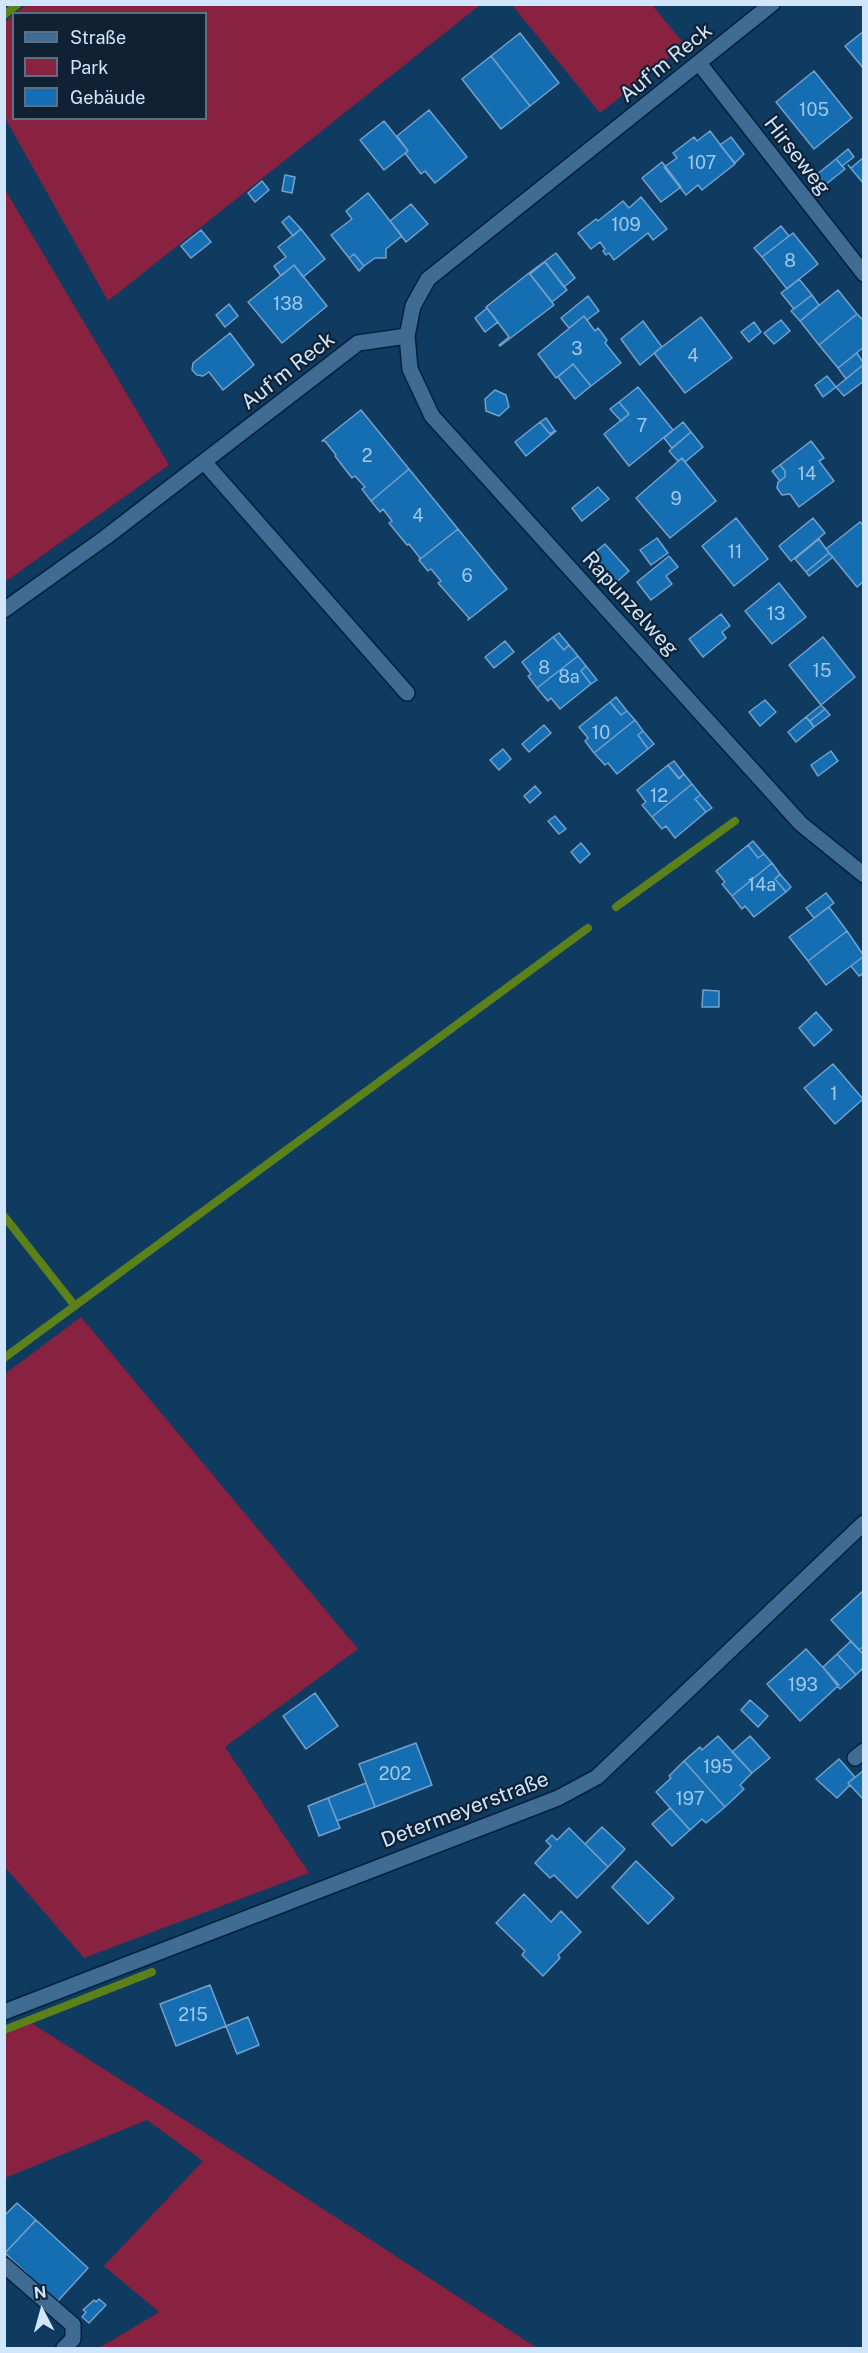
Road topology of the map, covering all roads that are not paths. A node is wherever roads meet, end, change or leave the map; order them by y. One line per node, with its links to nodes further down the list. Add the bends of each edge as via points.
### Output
1 (772, 4): 2 (street, Auf'm Reck)
2 (699, 63): 3 (street, Hirseweg); 4 (street, Auf'm Reck, via 428,279 413,306)
3 (864, 274)
4 (407, 336): 5 (street, Auf'm Reck, via 358,343); 8 (street, Rapunzelweg, via 410,369 432,416 801,824)
5 (205, 463): 6 (street, Auf'm Reck); 7 (street)
6 (4, 610)
7 (407, 693)
8 (864, 875)
9 (864, 1523): 10 (street, Determeyerstraße, via 597,1777 558,1798)
10 (4, 2012)
11 (4, 2265): 12 (street, via 73,2325 73,2339)
12 (64, 2349)

